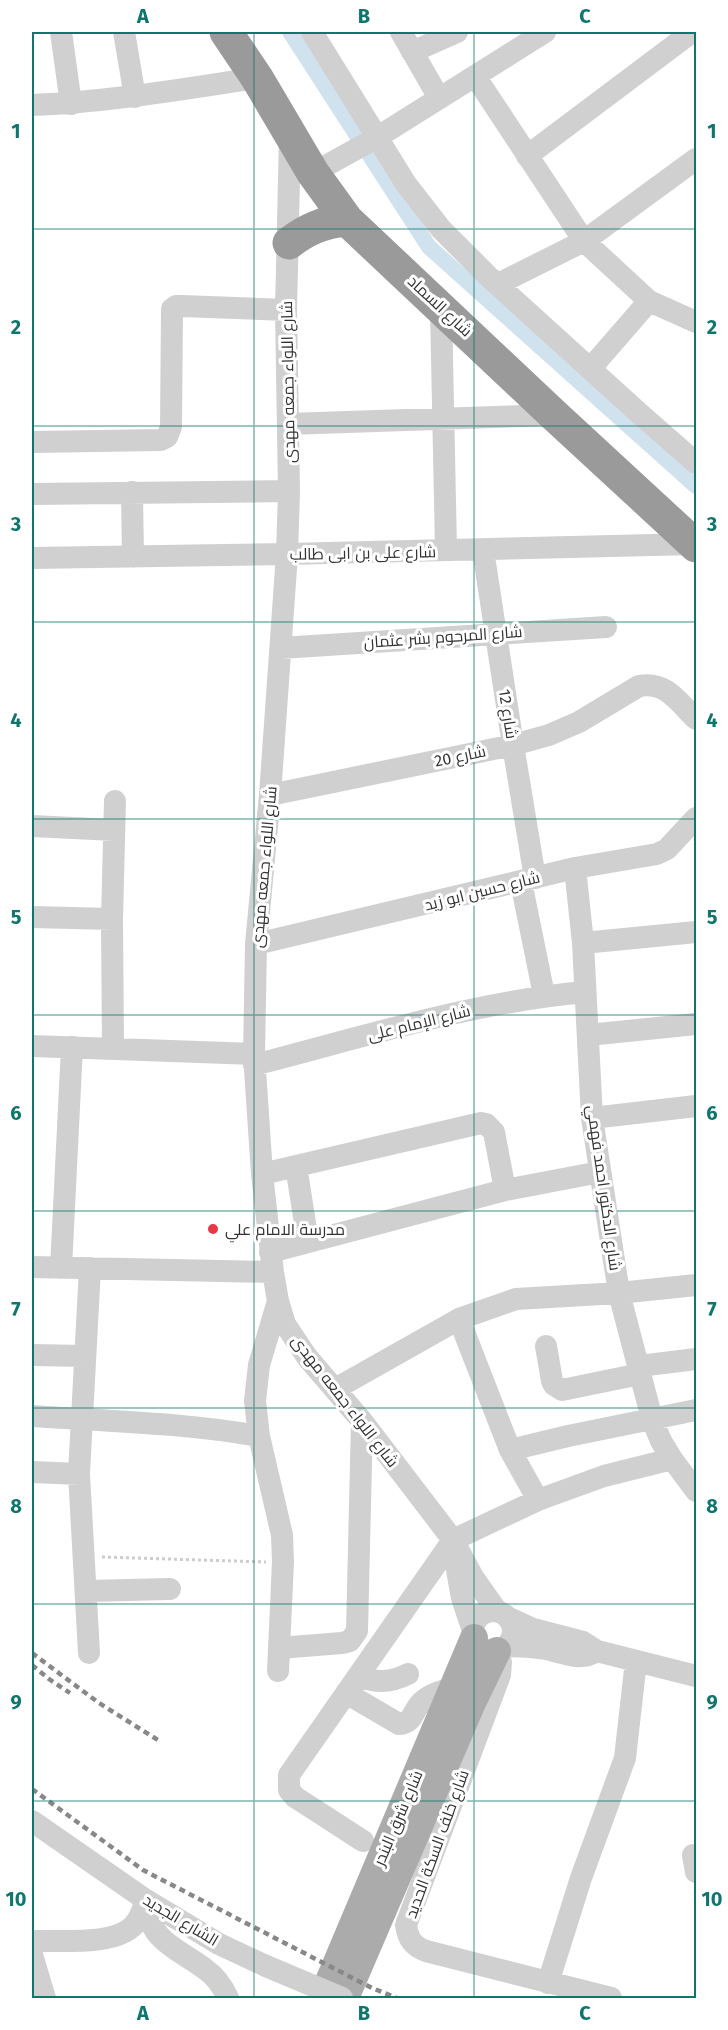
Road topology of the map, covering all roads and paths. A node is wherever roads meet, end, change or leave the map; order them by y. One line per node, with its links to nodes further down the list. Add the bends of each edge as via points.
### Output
1 (61, 32): 14 (street)
2 (124, 32): 12 (street)
3 (226, 32): 11 (highway, شارع السماد)
4 (312, 32): 17 (street)
5 (401, 32): 9 (street)
6 (457, 32): 9 (street)
7 (545, 32): 10 (street)
8 (692, 32): 18 (street)
9 (412, 52): 13 (street)
10 (475, 76): 13 (street); 18 (street)
11 (257, 78): 12 (street); 16 (highway, شارع السماد)
12 (135, 97): 14 (street)
13 (439, 99): 17 (street)
14 (71, 104): 15 (street)
15 (32, 105)
16 (290, 134): 20 (highway, شارع السماد); 23 (street, شارع اللواء جمعه مهدى)
17 (370, 141): 20 (street); 24 (street, via 441,229)
18 (527, 156): 22 (street)
19 (696, 159): 22 (street)
20 (322, 168): 21 (highway, شارع السماد)
21 (347, 219): 23 (highway, via 310,229); 26 (highway, شارع السماد)
22 (584, 240): 24 (street); 25 (street)
23 (289, 243): 27 (street, شارع اللواء جمعه مهدى)
24 (498, 284): 29 (street)
25 (649, 301): 28 (street); 29 (street)
26 (441, 308): 30 (highway, شارع السماد); 31 (street)
27 (286, 310): 32 (street, شارع اللواء جمعه مهدى); 33 (street, via 182,306 172,309 171,427 167,437)
28 (696, 322)
29 (590, 369): 34 (street)
30 (554, 416): 31 (street); 38 (highway, شارع السماد)
31 (444, 420): 32 (street); 39 (street)
32 (288, 424): 35 (street, شارع اللواء جمعه مهدى)
33 (32, 442)
34 (696, 463)
35 (290, 491): 36 (street); 41 (street, شارع اللواء جمعه مهدى)
36 (132, 492): 37 (street); 42 (street)
37 (32, 494)
38 (696, 545): 40 (street, شارع على بن ابى طالب)
39 (446, 550): 40 (street, شارع على بن ابى طالب); 41 (street, شارع على بن ابى طالب)
40 (483, 550): 45 (street, شارع 12)
41 (287, 554): 42 (street, شارع على بن ابى طالب); 46 (street, شارع اللواء جمعه مهدى)
42 (133, 557): 43 (street, شارع على بن ابى طالب)
43 (32, 558)
44 (606, 627): 45 (street, شارع المرحوم بشر عثمان)
45 (496, 633): 46 (street, شارع المرحوم بشر عثمان); 48 (street, شارع 12)
46 (281, 648): 49 (street, شارع اللواء جمعه مهدى)
47 (692, 707): 48 (street, شارع 20, via 657,685 639,686 579,722)
48 (513, 745): 49 (street, شارع 20); 55 (street, شارع 12)
49 (270, 795): 60 (street, شارع اللواء جمعه مهدى)
50 (115, 801): 53 (street)
51 (696, 818): 54 (street, شارع حسين ابو زيد, via 667,849 657,854)
52 (32, 826): 53 (street)
53 (114, 830): 57 (street)
54 (575, 868): 55 (street, شارع حسين ابو زيد); 59 (street, شارع الدكتور احمد فهمي)
55 (528, 880): 60 (street, شارع حسين ابو زيد); 62 (street, شارع 12)
56 (32, 917): 57 (street)
57 (112, 919): 67 (street)
58 (696, 932): 59 (street)
59 (583, 943): 61 (street, شارع الدكتور احمد فهمي)
60 (256, 944): 68 (street, شارع اللواء جمعه مهدى)
61 (585, 992): 62 (street, شارع الإمام على); 64 (street, شارع الدكتور احمد فهمي)
62 (544, 995): 68 (street, شارع الإمام على)
63 (696, 1024): 64 (street)
64 (588, 1035): 70 (street, شارع الدكتور احمد فهمي)
65 (32, 1046): 66 (street, شارع الإمام على)
66 (72, 1047): 67 (street, شارع الإمام على); 78 (street)
67 (113, 1049): 68 (street, شارع الإمام على)
68 (254, 1059): 73 (street, شارع اللواء جمعه مهدى)
69 (696, 1106): 70 (street)
70 (592, 1118): 72 (street, شارع الدكتور احمد فهمي)
71 (296, 1166): 73 (street); 74 (street, via 486,1124 494,1132); 75 (street)
72 (600, 1172): 74 (street); 81 (street, شارع الدكتور احمد فهمي)
73 (262, 1174): 76 (street, شارع اللواء جمعه مهدى)
74 (505, 1190): 75 (street)
75 (308, 1242): 76 (street)
76 (272, 1262): 79 (street); 82 (street, شارع اللواء جمعه مهدى)
77 (32, 1267): 78 (street)
78 (60, 1268): 79 (street)
79 (90, 1269): 86 (street)
80 (696, 1285): 81 (street)
81 (619, 1293): 83 (street, via 516,1299); 88 (street, شارع الدكتور احمد فهمي)
82 (278, 1301): 89 (street, شارع اللواء جمعه مهدى, via 285,1324); 95 (street, via 259,1365 255,1401)
83 (459, 1319): 89 (street); 96 (street)
84 (546, 1346): 88 (street, via 552,1381 562,1390)
85 (32, 1354): 86 (street)
86 (85, 1356): 92 (street)
87 (696, 1359): 88 (street)
88 (640, 1370): 93 (street, شارع الدكتور احمد فهمي)
89 (335, 1389): 94 (street, شارع اللواء جمعه مهدى)
90 (696, 1410): 93 (street)
91 (32, 1416): 92 (street)
92 (81, 1419): 95 (street, via 159,1423); 99 (street)
93 (652, 1419): 96 (street); 97 (street, شارع الدكتور احمد فهمي)
94 (362, 1421): 102 (street, شارع اللواء جمعه مهدى); 109 (street, via 357,1631 342,1644)
95 (259, 1436): 104 (street, via 282,1534)
96 (510, 1450): 101 (street)
97 (672, 1459): 100 (street, شارع الدكتور احمد فهمي); 101 (street, via 604,1476)
98 (32, 1472): 99 (street)
99 (79, 1474): 103 (street)
100 (696, 1491)
101 (538, 1500): 102 (street)
102 (453, 1540): 107 (street, شارع اللواء جمعه مهدى, via 473,1577); 108 (street, via 458,1581); 116 (street)
103 (84, 1557): 104 (path); 106 (street)
104 (283, 1562): 109 (street)
105 (170, 1589): 106 (street)
106 (86, 1591): 111 (street)
107 (503, 1614): 108 (street, via 513,1625 514,1633); 108 (street, via 490,1611 478,1618); 110 (street, via 533,1629 583,1642)
108 (490, 1643): 110 (street, via 578,1657); 117 (main road, شارع شرق البندر); 123 (street, شارع خلف السكة الحديد, via 500,1675 406,1925 407,1934 411,1942 426,1951); 127 (main road, شارع شرق البندر, via 466,1715)
109 (279, 1648): 113 (street)
110 (597, 1651): 112 (street)
111 (89, 1653)
112 (636, 1661): 115 (street); 123 (street, via 625,1758)
113 (278, 1671)
114 (408, 1674): 116 (street, via 387,1681)
115 (696, 1676)
116 (352, 1684): 117 (street, via 396,1723 404,1724 426,1698); 119 (street, via 289,1775 288,1785 295,1797)
117 (453, 1688): 126 (main road, شارع شرق البندر)
118 (32, 1821): 120 (street, الشارع الجديد)
119 (363, 1841)
120 (147, 1901): 121 (street, via 134,1925 116,1935); 125 (street, via 156,1934 207,1970); 127 (street, الشارع الجديد, bridge, via 219,1944)
121 (32, 1941)
122 (32, 1955): 124 (street)
123 (548, 1983): 128 (street, شارع خلف السكة الحديد)
124 (40, 1993)
125 (228, 1998)
126 (322, 1998)
127 (343, 1998)
128 (610, 1998)

